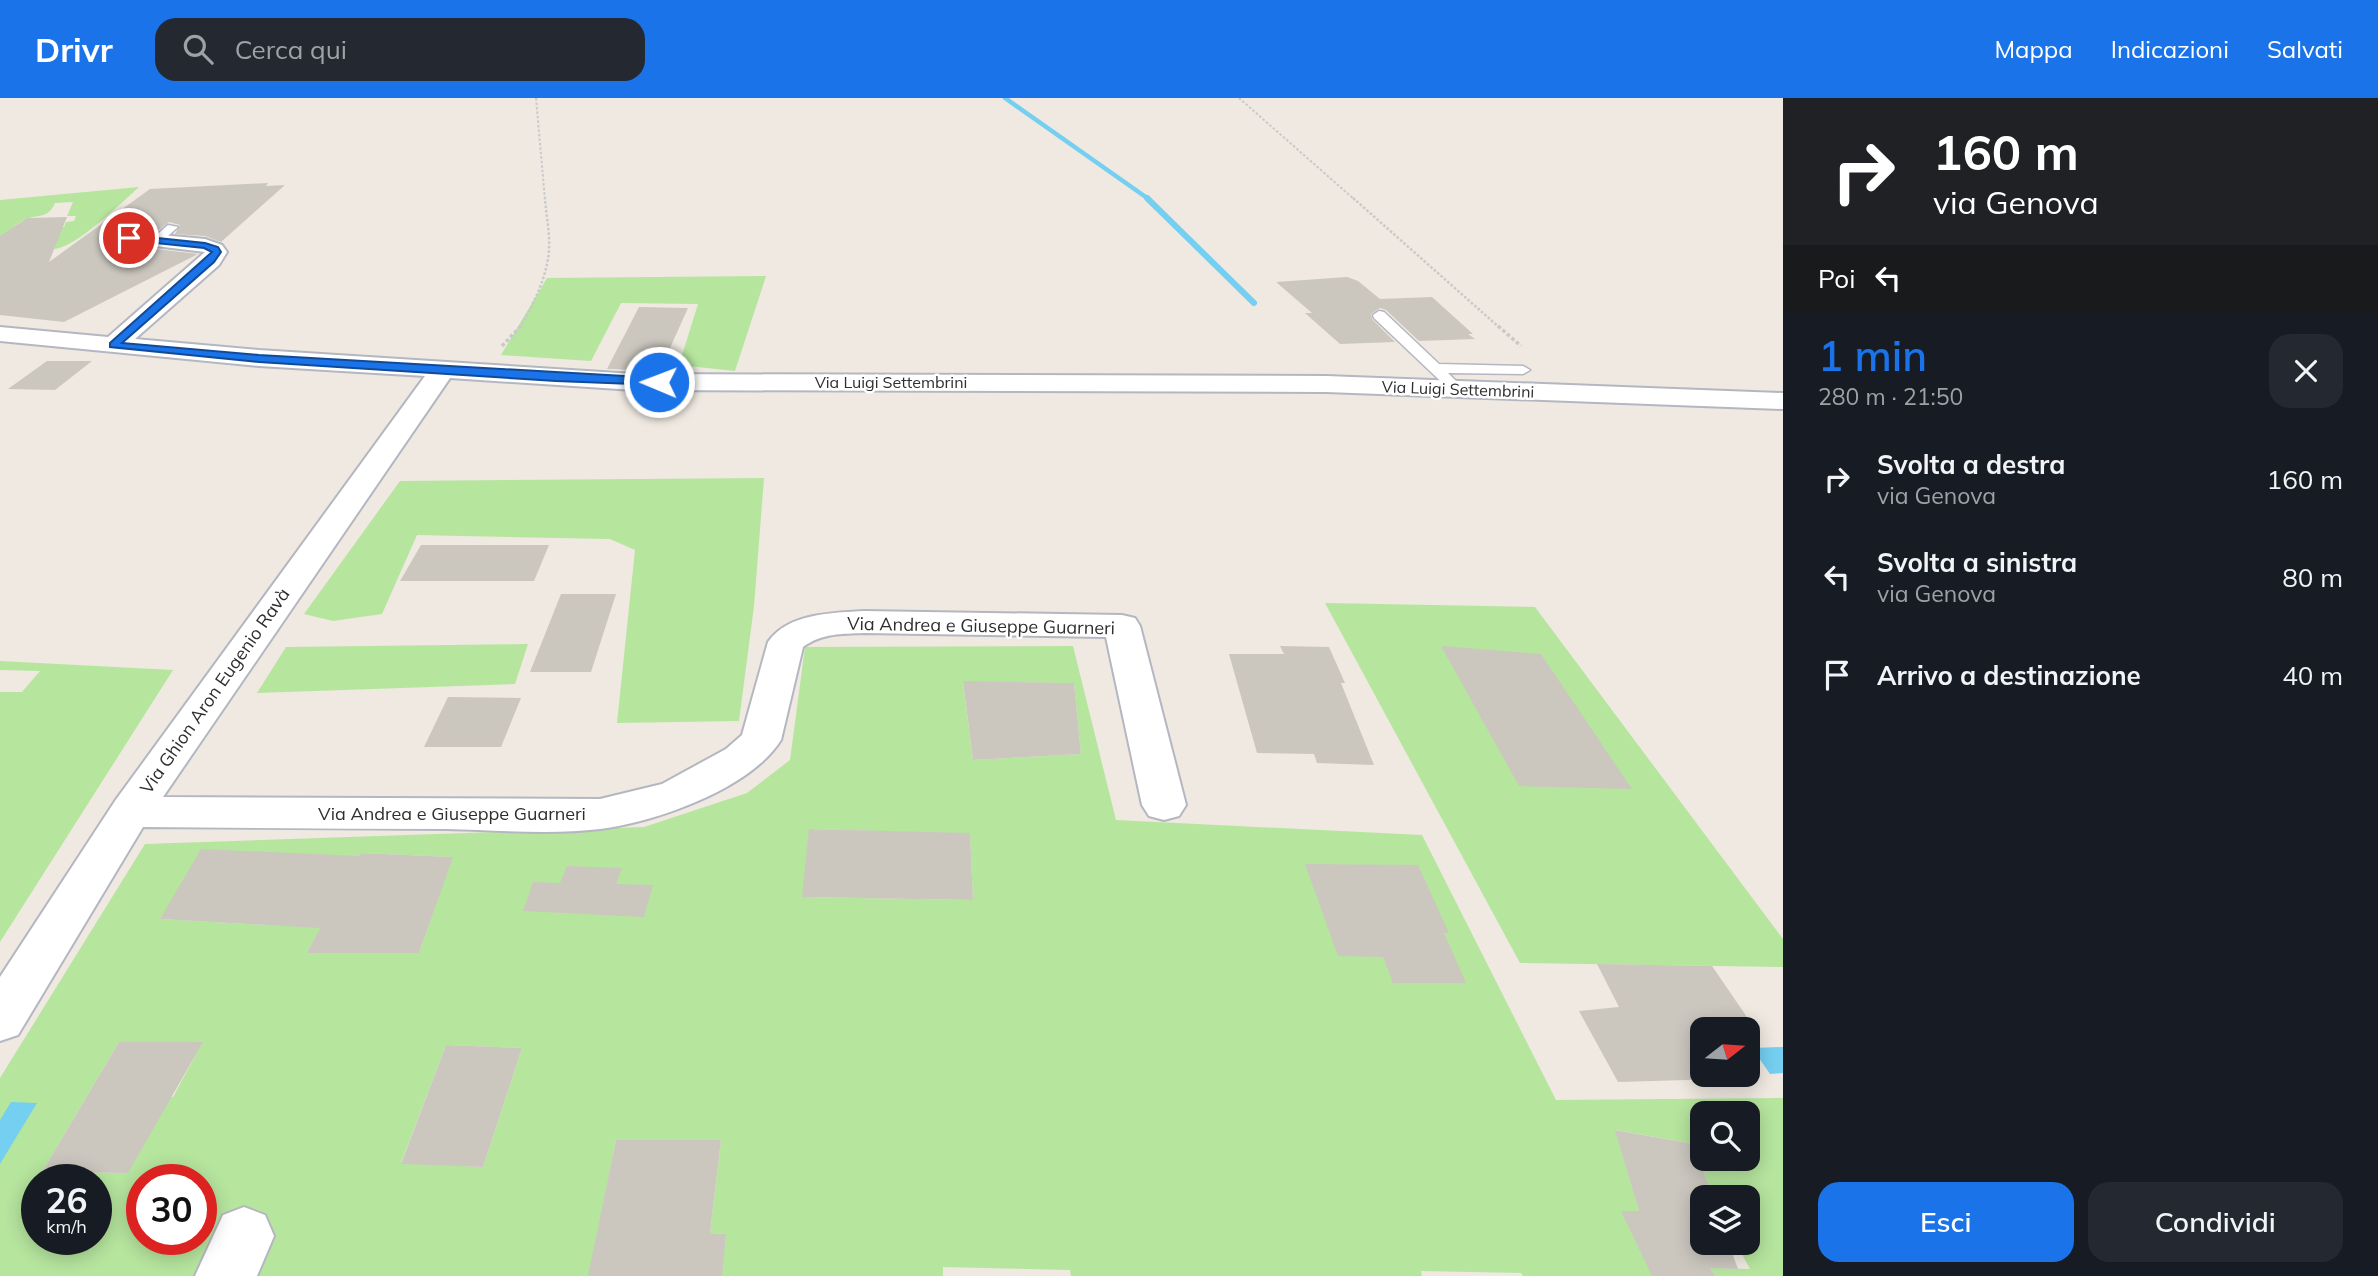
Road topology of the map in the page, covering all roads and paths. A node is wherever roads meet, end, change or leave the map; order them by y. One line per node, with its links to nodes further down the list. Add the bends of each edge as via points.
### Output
1 (536, 98): 6 (path, via 547,266)
2 (1239, 98): 8 (path)
3 (129, 238): 7 (street, via 164,234 216,252)
4 (1379, 315): 9 (lane)
5 (0, 334): 7 (street, Via Luigi Settembrini)
6 (507, 344)
7 (113, 345): 10 (street, Via Luigi Settembrini)
8 (1522, 347)
9 (1435, 368): 11 (lane); 12 (lane)
10 (443, 370): 12 (street, Via Luigi Settembrini, via 634,382 1326,384); 15 (street, Via Ghion Aron Eugenio Ravà)
11 (1523, 370)
12 (1457, 389): 13 (street, Via Luigi Settembrini)
13 (1783, 401)
14 (1164, 805): 15 (street, Via Andrea e Giuseppe Guarneri, via 1122,626 864,622 803,630 786,642 761,740 741,759 675,796 600,814 555,816)
15 (130, 812): 16 (street, Via Ghion Aron Eugenio Ravà)
16 (0, 1020)

